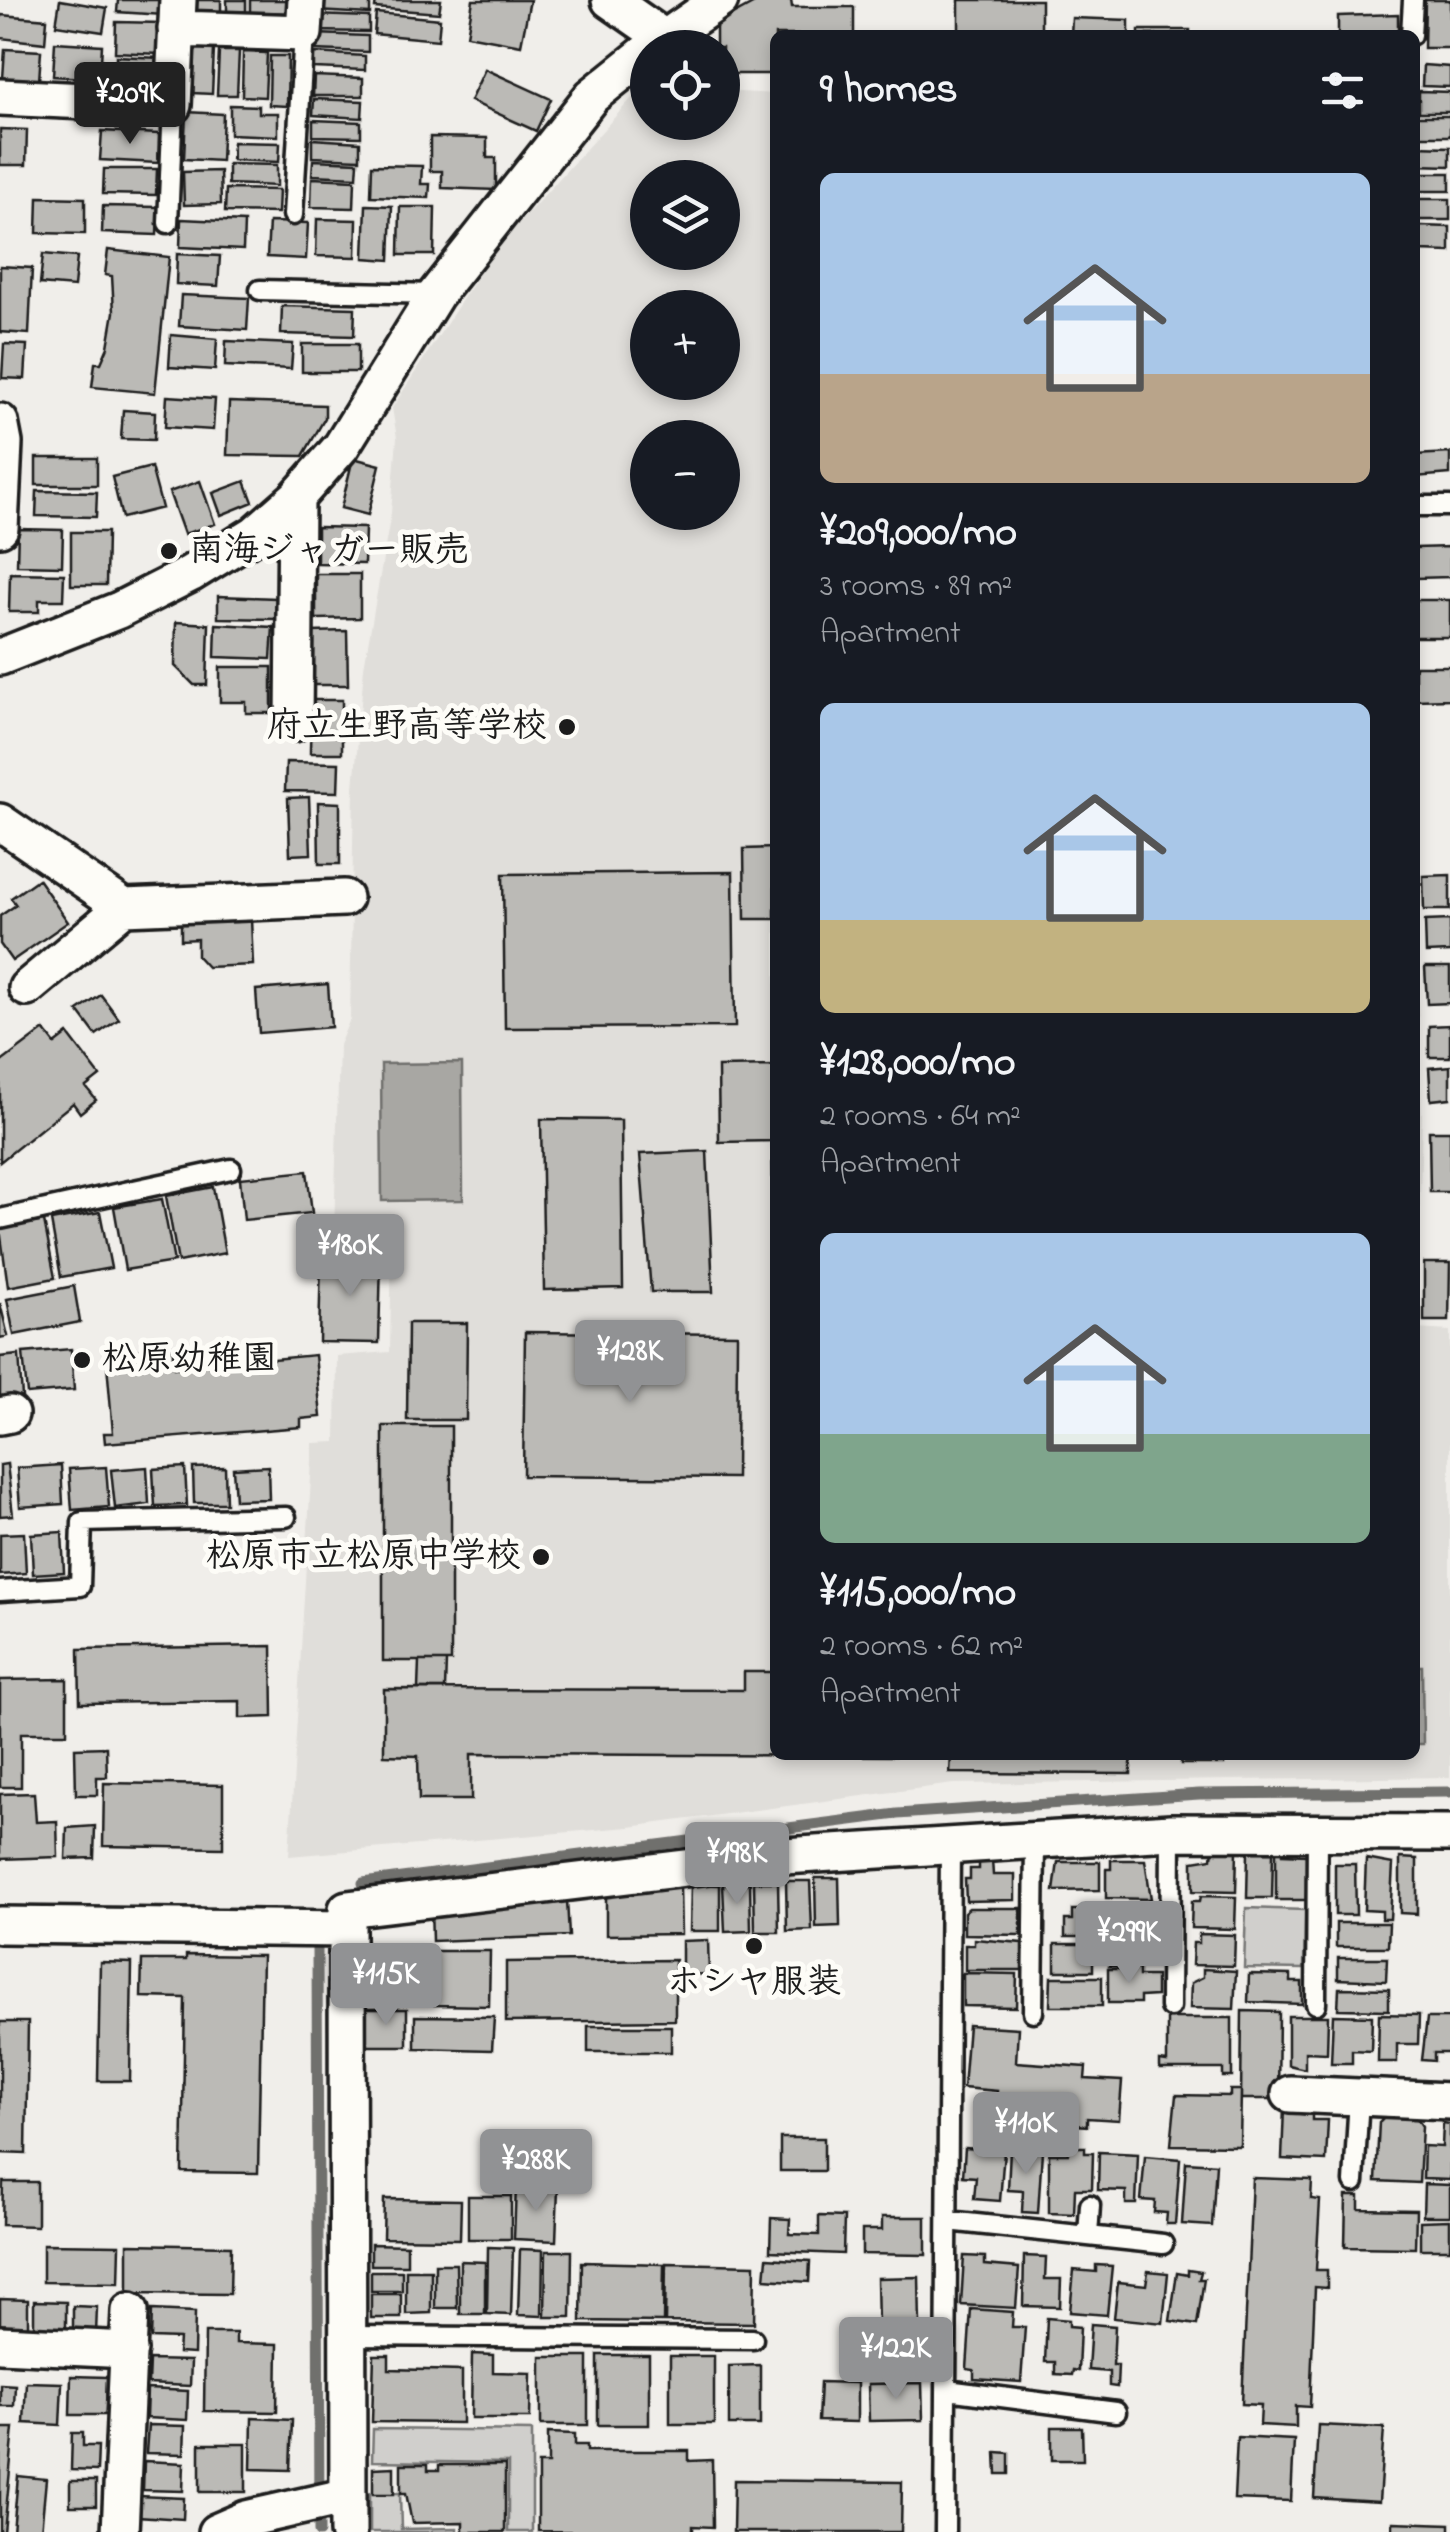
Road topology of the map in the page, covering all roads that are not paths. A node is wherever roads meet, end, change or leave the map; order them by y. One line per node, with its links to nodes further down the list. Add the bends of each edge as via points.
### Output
1 (610, 0): 6 (street)
2 (720, 0): 7 (street)
3 (1413, 0): 8 (lane)
4 (177, 14): 5 (street); 11 (street)
5 (305, 16): 12 (lane)
6 (639, 30)
7 (676, 30)
8 (1411, 30)
9 (630, 65): 15 (street, via 592,96)
10 (0, 97): 11 (street)
11 (173, 106): 13 (lane)
12 (293, 215)
13 (168, 224)
14 (260, 290): 15 (lane)
15 (436, 294): 17 (street, via 341,447)
16 (0, 422): 20 (street)
17 (296, 498): 21 (street, via 256,534 190,574); 22 (street)
18 (1420, 506): 19 (lane)
19 (1450, 506)
20 (0, 528)
21 (0, 657)
22 (294, 724)
23 (0, 822): 25 (street)
24 (344, 898): 25 (street)
25 (124, 907): 26 (street)
26 (26, 988)
27 (230, 1170): 28 (lane)
28 (0, 1219)
29 (286, 1517): 30 (lane, via 82,1522 80,1586)
30 (0, 1591)
31 (1172, 1832): 33 (street); 34 (street); 39 (lane)
32 (1450, 1833): 33 (street)
33 (1317, 1834): 38 (lane)
34 (1035, 1842): 35 (street); 40 (lane)
35 (950, 1849): 37 (street, via 784,1856 346,1909); 46 (lane)
36 (0, 1924): 37 (street)
37 (347, 1929): 50 (street)
38 (1316, 2004)
39 (1170, 2007)
40 (1033, 2012)
41 (1290, 2094): 42 (street)
42 (1359, 2098): 43 (street); 44 (lane)
43 (1450, 2102)
44 (1354, 2182)
45 (1090, 2206): 47 (lane)
46 (948, 2221): 47 (lane); 54 (lane)
47 (1088, 2236): 48 (lane)
48 (1163, 2244)
49 (130, 2311): 53 (street)
50 (348, 2336): 51 (lane); 56 (street)
51 (754, 2339)
52 (0, 2344): 53 (street)
53 (128, 2350): 57 (street)
54 (947, 2390): 55 (lane); 59 (lane)
55 (1116, 2412)
56 (333, 2508): 58 (street)
57 (120, 2532)
58 (216, 2532)
59 (945, 2532)

